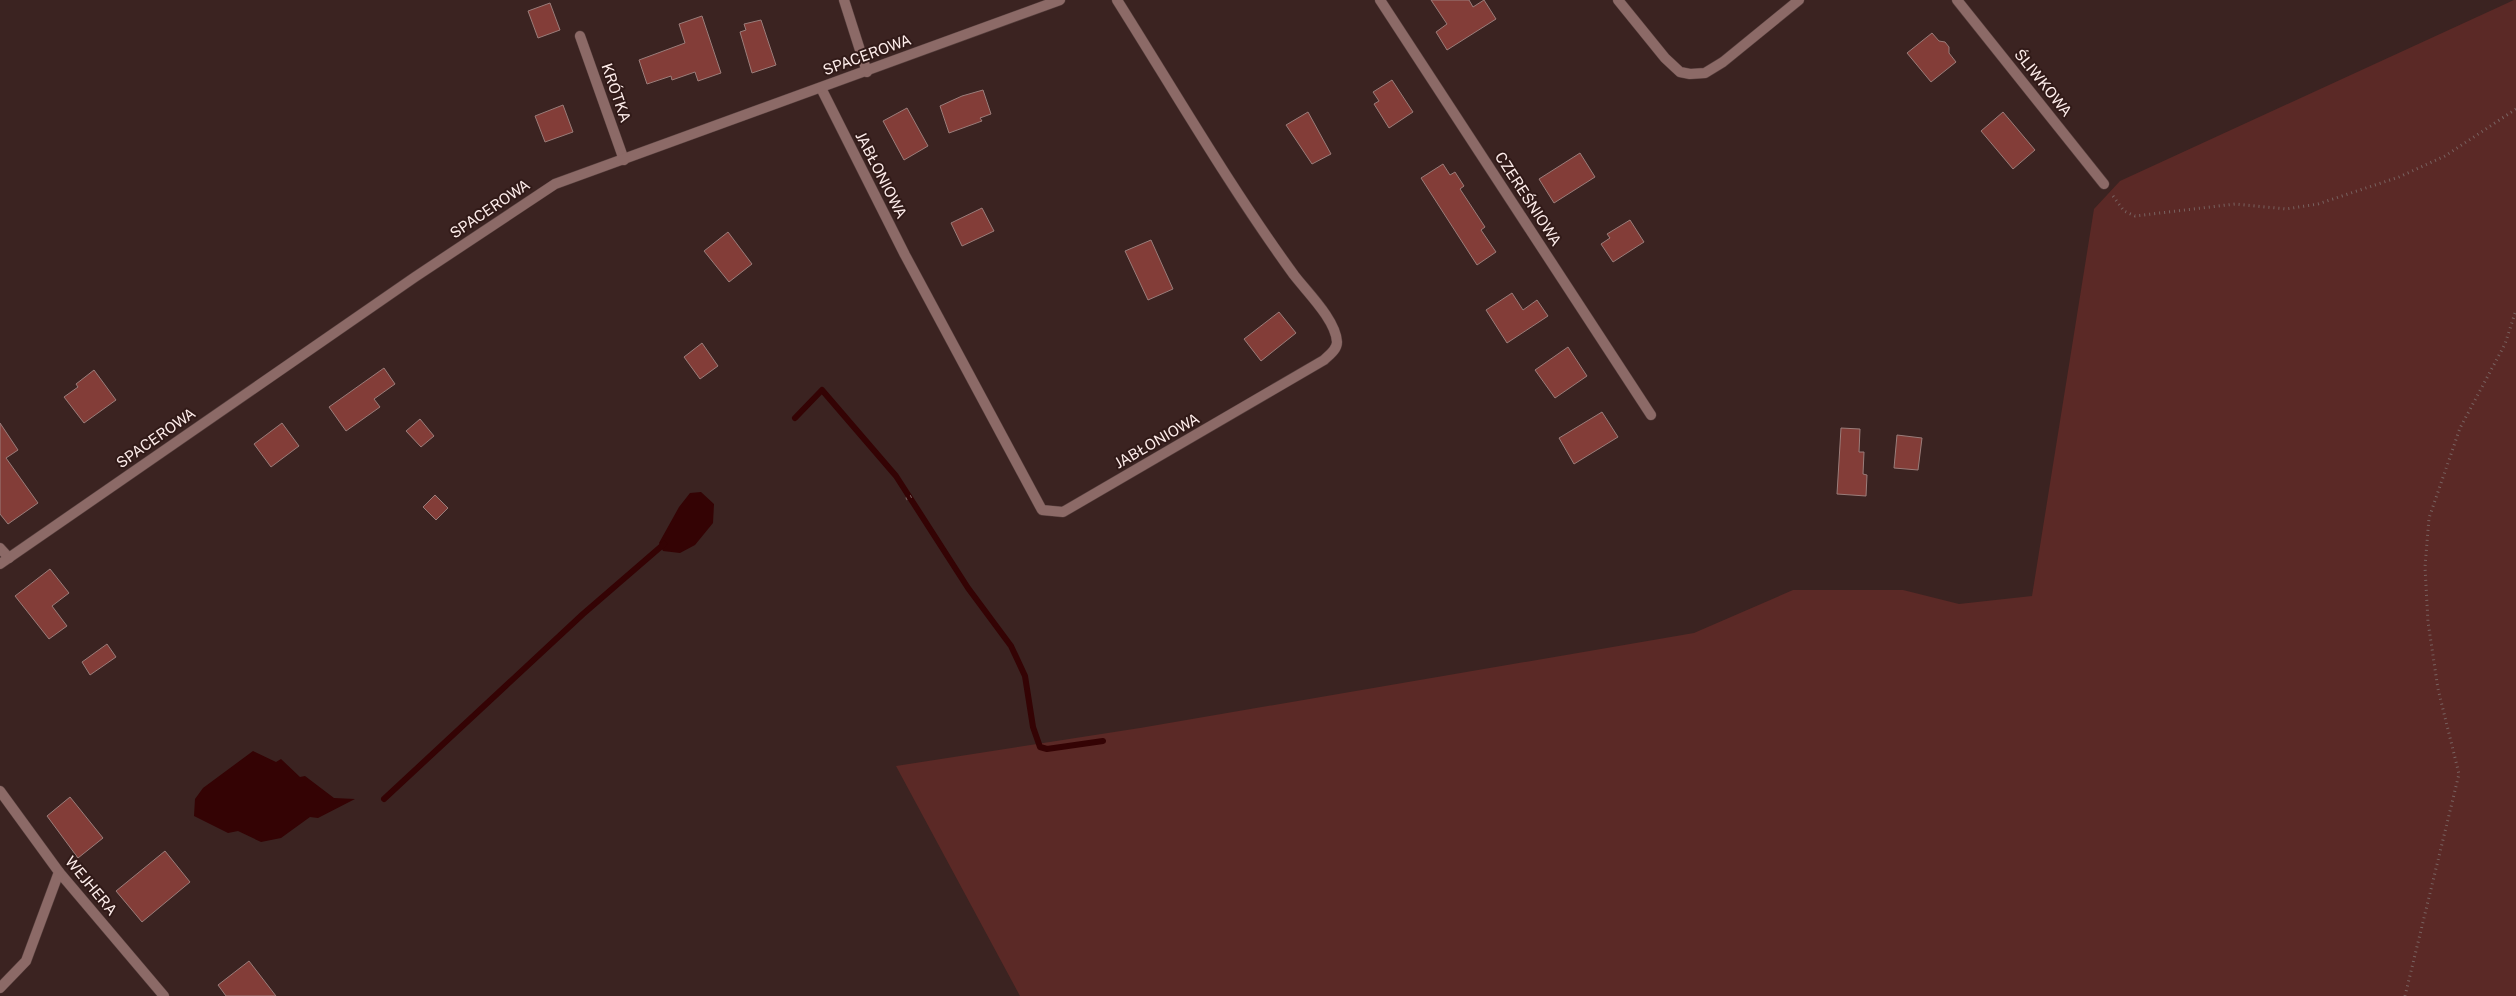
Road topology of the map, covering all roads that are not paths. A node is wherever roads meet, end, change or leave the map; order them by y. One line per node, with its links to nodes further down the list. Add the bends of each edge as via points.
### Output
1 (844, 0): 9 (street)
2 (1060, 0): 9 (street, SPACEROWA)
3 (1117, 0): 10 (street, JABŁONIOWA, via 1269,240 1321,309 1337,342 1324,360 1063,512 1042,510 905,255)
4 (1380, 0): 13 (street, CZEREŚNIOWA)
5 (1618, 0): 6 (street, via 1665,58 1680,72 1690,74 1705,73 1723,62)
6 (1799, 0)
7 (1958, 0): 12 (street, ŚLIWKOWA)
8 (580, 36): 11 (street, KRÓTKA)
9 (866, 72): 10 (street, SPACEROWA)
10 (821, 88): 11 (street, SPACEROWA, via 657,145)
11 (624, 160): 15 (street, SPACEROWA, via 555,184)
12 (2104, 184)
13 (1651, 415)
14 (0, 548): 15 (street)
15 (9, 558): 16 (street, SPACEROWA)
16 (0, 564)
17 (0, 791): 18 (street, WEJHERA)
18 (59, 872): 19 (street, via 26,961); 20 (street, WEJHERA)
19 (0, 988)
20 (164, 996)

